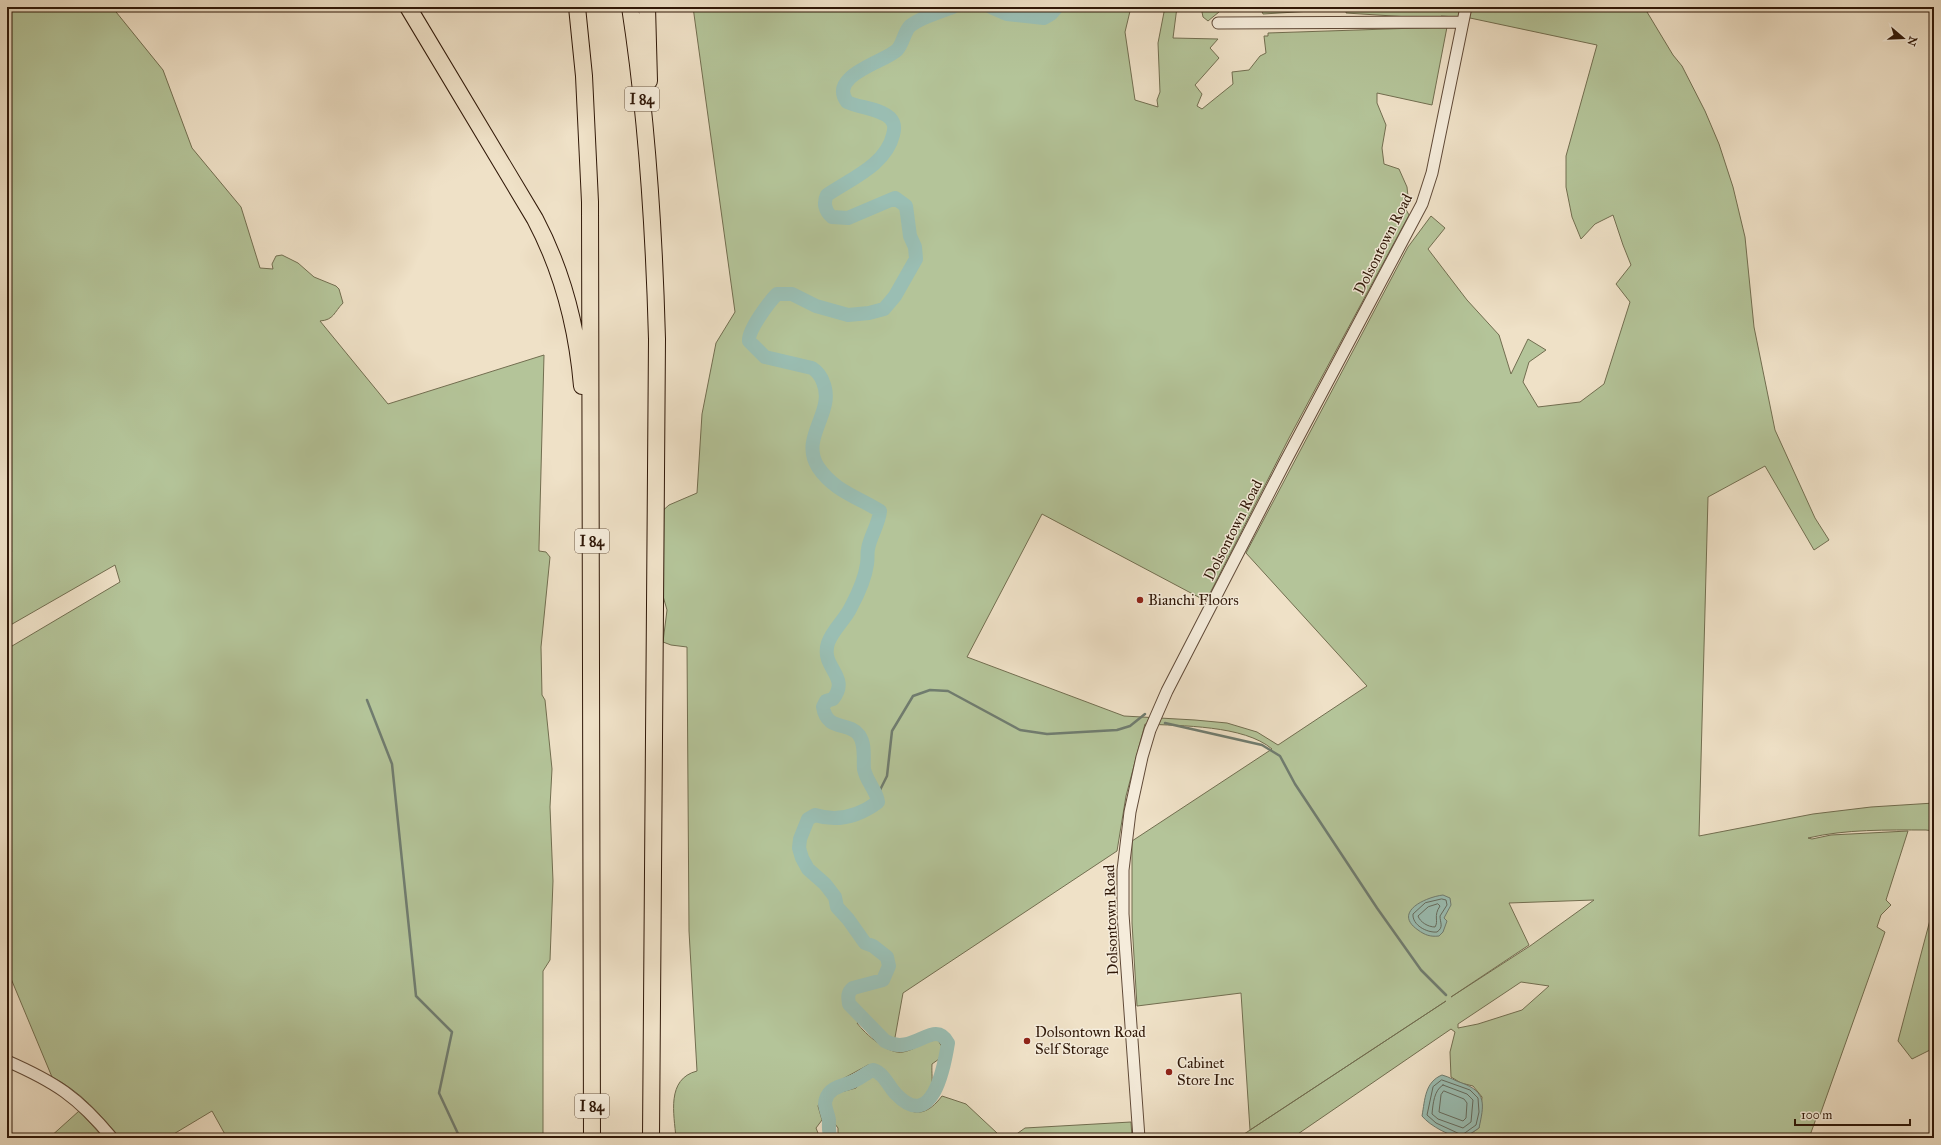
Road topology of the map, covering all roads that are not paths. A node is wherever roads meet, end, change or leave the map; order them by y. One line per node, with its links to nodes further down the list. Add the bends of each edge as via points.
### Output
1 (408, 7): 9 (highway, via 535,219 556,264 572,314 578,350 583,396 584,467)
2 (577, 7): 9 (highway, I 84, via 584,76 590,194)
3 (630, 7): 8 (highway, I 84, via 643,104)
4 (647, 7): 8 (highway)
5 (1466, 7): 6 (street, Dolsontown Road)
6 (1462, 22): 7 (street); 14 (street, Dolsontown Road, via 1432,173 1422,204 1167,691 1150,730 1142,757 1127,826 1122,884)
7 (1218, 23)
8 (650, 191): 13 (highway, I 84, via 657,339)
9 (592, 502): 12 (highway, I 84)
10 (7, 1061): 11 (street, via 60,1087 87,1109)
11 (112, 1138)
12 (592, 1138)
13 (651, 1138)
14 (1139, 1138)

